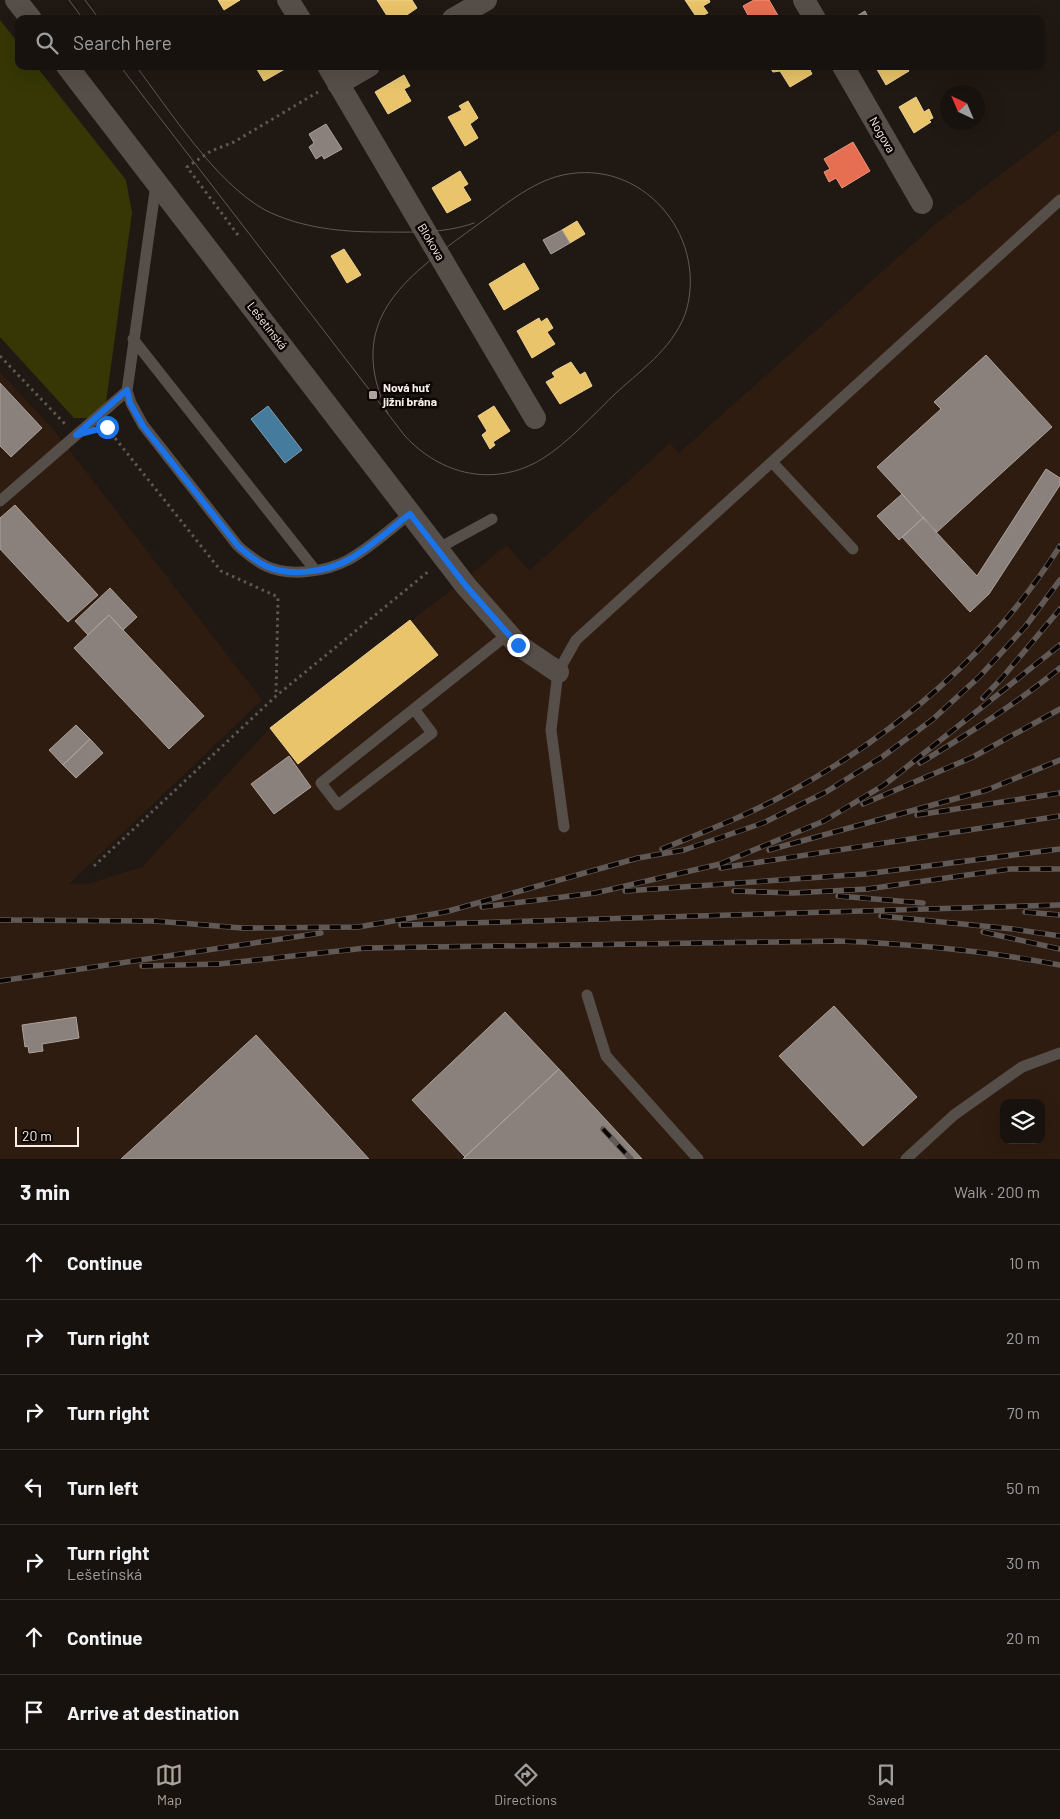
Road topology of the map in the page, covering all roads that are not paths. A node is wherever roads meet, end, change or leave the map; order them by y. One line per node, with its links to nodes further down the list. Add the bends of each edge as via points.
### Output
1 (16, 0): 5 (street)
2 (288, 0): 6 (street)
3 (486, 0): 7 (street)
4 (804, 0): 8 (street)
5 (28, 15)
6 (297, 15)
7 (460, 15)
8 (813, 15)
9 (70, 70): 13 (street, Lešetínská)
10 (353, 70): 12 (street)
11 (845, 70): 15 (street, Nogova)
12 (333, 75): 18 (street, Blokova)
13 (156, 182): 16 (lane); 21 (street, Lešetínská)
14 (1060, 200): 19 (lane)
15 (922, 203)
16 (133, 339): 17 (lane); 25 (lane)
17 (127, 390): 20 (lane); 25 (lane, via 130,403 143,426 238,546 267,567)
18 (535, 418)
19 (772, 462): 23 (lane); 27 (lane, via 576,640)
20 (0, 501)
21 (410, 514): 24 (street, Lešetínská); 25 (lane, via 350,560)
22 (492, 519): 24 (lane)
23 (853, 549)
24 (440, 554): 26 (street, Lešetínská)
25 (315, 570)
26 (508, 634): 27 (street, Lešetínská, via 518,645); 28 (lane)
27 (558, 672): 29 (lane, via 551,730)
28 (414, 709): 28 (lane, via 321,783 338,806 432,733)
29 (564, 827)
30 (587, 994): 32 (lane, via 606,1056)
31 (1060, 1053): 33 (lane, via 1022,1066 954,1115)
32 (698, 1159)
33 (906, 1159)

